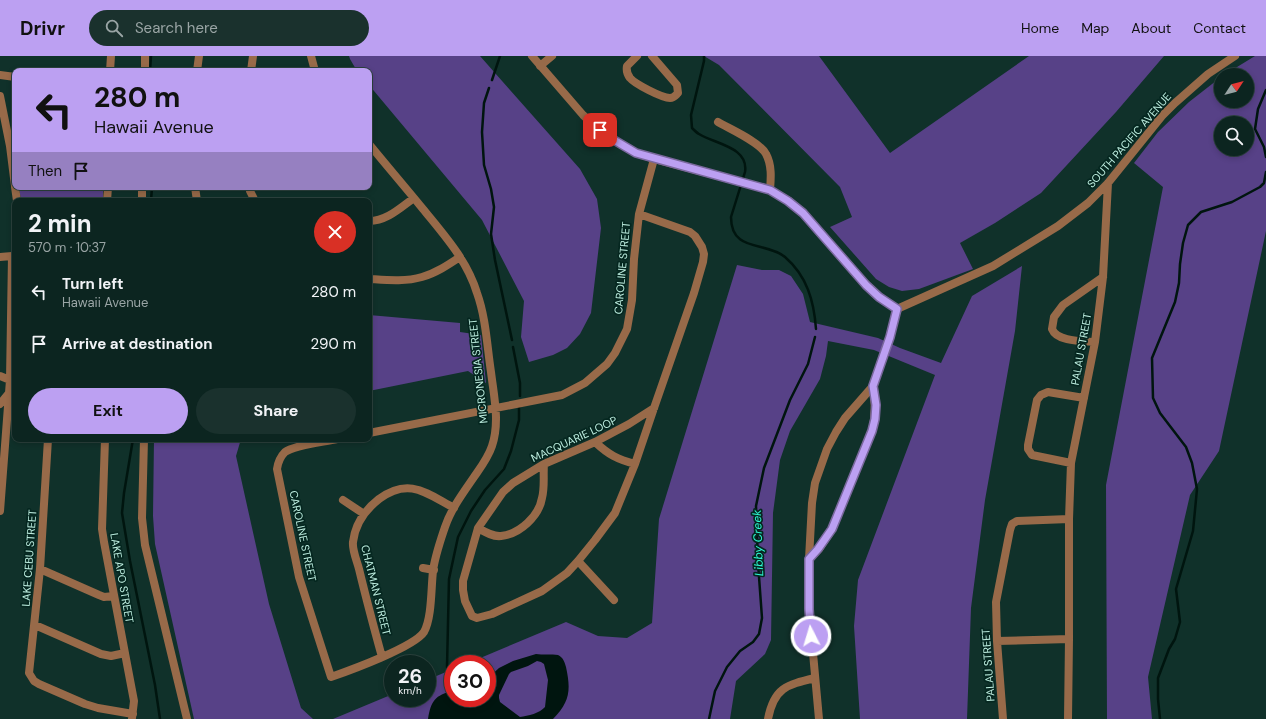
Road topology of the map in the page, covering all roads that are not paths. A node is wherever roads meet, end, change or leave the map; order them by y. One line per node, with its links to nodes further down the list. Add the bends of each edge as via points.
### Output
1 (111, 56): 12 (street)
2 (145, 56): 13 (street)
3 (198, 56): 14 (street)
4 (252, 56): 15 (street)
5 (311, 56): 16 (street)
6 (532, 56): 11 (street)
7 (552, 56): 11 (street)
8 (637, 56): 9 (street, via 627,66 627,73 631,79 672,98 678,93 677,85)
9 (652, 56)
10 (1235, 56): 24 (street, SOUTH PACIFIC AVENUE, via 1208,74 1162,116)
11 (540, 66): 23 (street, via 583,115 600,130 636,153)
12 (110, 68)
13 (145, 68)
14 (197, 68)
15 (251, 68)
16 (314, 68)
17 (0, 75): 18 (street)
18 (12, 77)
19 (0, 96): 22 (street)
20 (718, 122): 25 (street, via 764,149 770,163)
21 (372, 148): 26 (street, MICRONESIA STREET)
22 (12, 159)
23 (654, 159): 25 (street); 27 (street, CAROLINE STREET)
24 (1108, 183): 31 (street, PALAU STREET); 33 (street, SOUTH PACIFIC AVENUE, via 1088,203 1058,226 1018,252 993,266)
25 (770, 190): 33 (street, via 803,213 866,285)
26 (414, 198): 28 (street, via 390,215); 30 (street, MICRONESIA STREET)
27 (639, 214): 41 (street, CAROLINE STREET, via 627,329 607,364 585,383 562,395); 42 (street, MACQUARIE LOOP, via 690,232 699,241 704,254)
28 (372, 220)
29 (0, 257): 36 (street, via 12,256)
30 (460, 257): 32 (street, via 421,278); 41 (street, MICRONESIA STREET, via 470,274 483,312)
31 (1103, 277): 34 (street, PALAU STREET); 34 (street, via 1063,305 1054,317 1052,329 1060,337)
32 (372, 279)
33 (897, 309): 37 (street)
34 (1095, 342): 39 (street, PALAU STREET)
35 (0, 376): 36 (street)
36 (10, 380): 38 (street)
37 (873, 386): 58 (street, via 875,419 868,441 832,529); 58 (street, via 845,418 827,449 815,483)
38 (9, 392): 40 (street); 54 (street)
39 (1084, 398): 49 (street, PALAU STREET); 49 (street, via 1048,392 1041,394 1037,400 1028,449 1032,455)
40 (0, 404)
41 (496, 407): 43 (street, CAROLINE STREET); 53 (street, MICRONESIA STREET, via 496,433 488,456)
42 (654, 408): 48 (street, MACQUARIE LOOP); 51 (street, MACQUARIE LOOP)
43 (372, 431)
44 (48, 442): 61 (street, LAKE CEBU STREET)
45 (105, 442): 63 (street, LAKE APO STREET, via 102,529)
46 (144, 442): 73 (street, via 142,518 145,545)
47 (322, 442): 70 (street, CAROLINE STREET, via 286,452 281,456 277,469 299,577)
48 (595, 442): 50 (street, MACQUARIE LOOP); 51 (street, via 616,458)
49 (1071, 463): 56 (street, PALAU STREET)
50 (544, 464): 57 (street, MACQUARIE LOOP, via 513,482); 57 (street, via 542,498 534,517 517,530 501,536 492,535)
51 (635, 464): 59 (street, MACQUARIE LOOP, via 615,513)
52 (343, 500): 55 (street)
53 (454, 508): 55 (street, CHATMAN STREET, via 412,487 396,489 384,495); 62 (street, MICRONESIA STREET, via 441,540)
54 (0, 510)
55 (364, 514): 69 (street, CHATMAN STREET, via 358,524 353,544)
56 (1069, 519): 66 (street, PALAU STREET); 67 (street, PALAU STREET, via 1020,520 1012,524 996,602)
57 (478, 528): 59 (street, MACQUARIE LOOP, via 462,590 468,610 477,618 492,614 542,591)
58 (809, 559): 71 (street, via 809,609)
59 (578, 561): 64 (street)
60 (423, 568): 62 (street)
61 (40, 570): 63 (street, via 99,596); 65 (street, LAKE CEBU STREET)
62 (434, 570): 69 (street, MICRONESIA STREET, via 426,628 411,642)
63 (114, 596): 68 (street, LAKE APO STREET)
64 (614, 600)
65 (35, 625): 68 (street, via 101,654 111,656); 72 (street, LAKE CEBU STREET, via 29,667 31,677 39,684 85,704)
66 (1069, 639): 67 (street); 77 (street, PALAU STREET)
67 (997, 641): 76 (street, PALAU STREET)
68 (125, 653): 72 (street, LAKE APO STREET, via 134,701)
69 (382, 657): 70 (street, MICRONESIA STREET)
70 (331, 677)
71 (815, 678): 74 (street, via 794,683 784,689 775,697); 75 (street)
72 (132, 716)
73 (187, 719)
74 (768, 719)
75 (819, 719)
76 (1003, 719)
77 (1068, 719)

